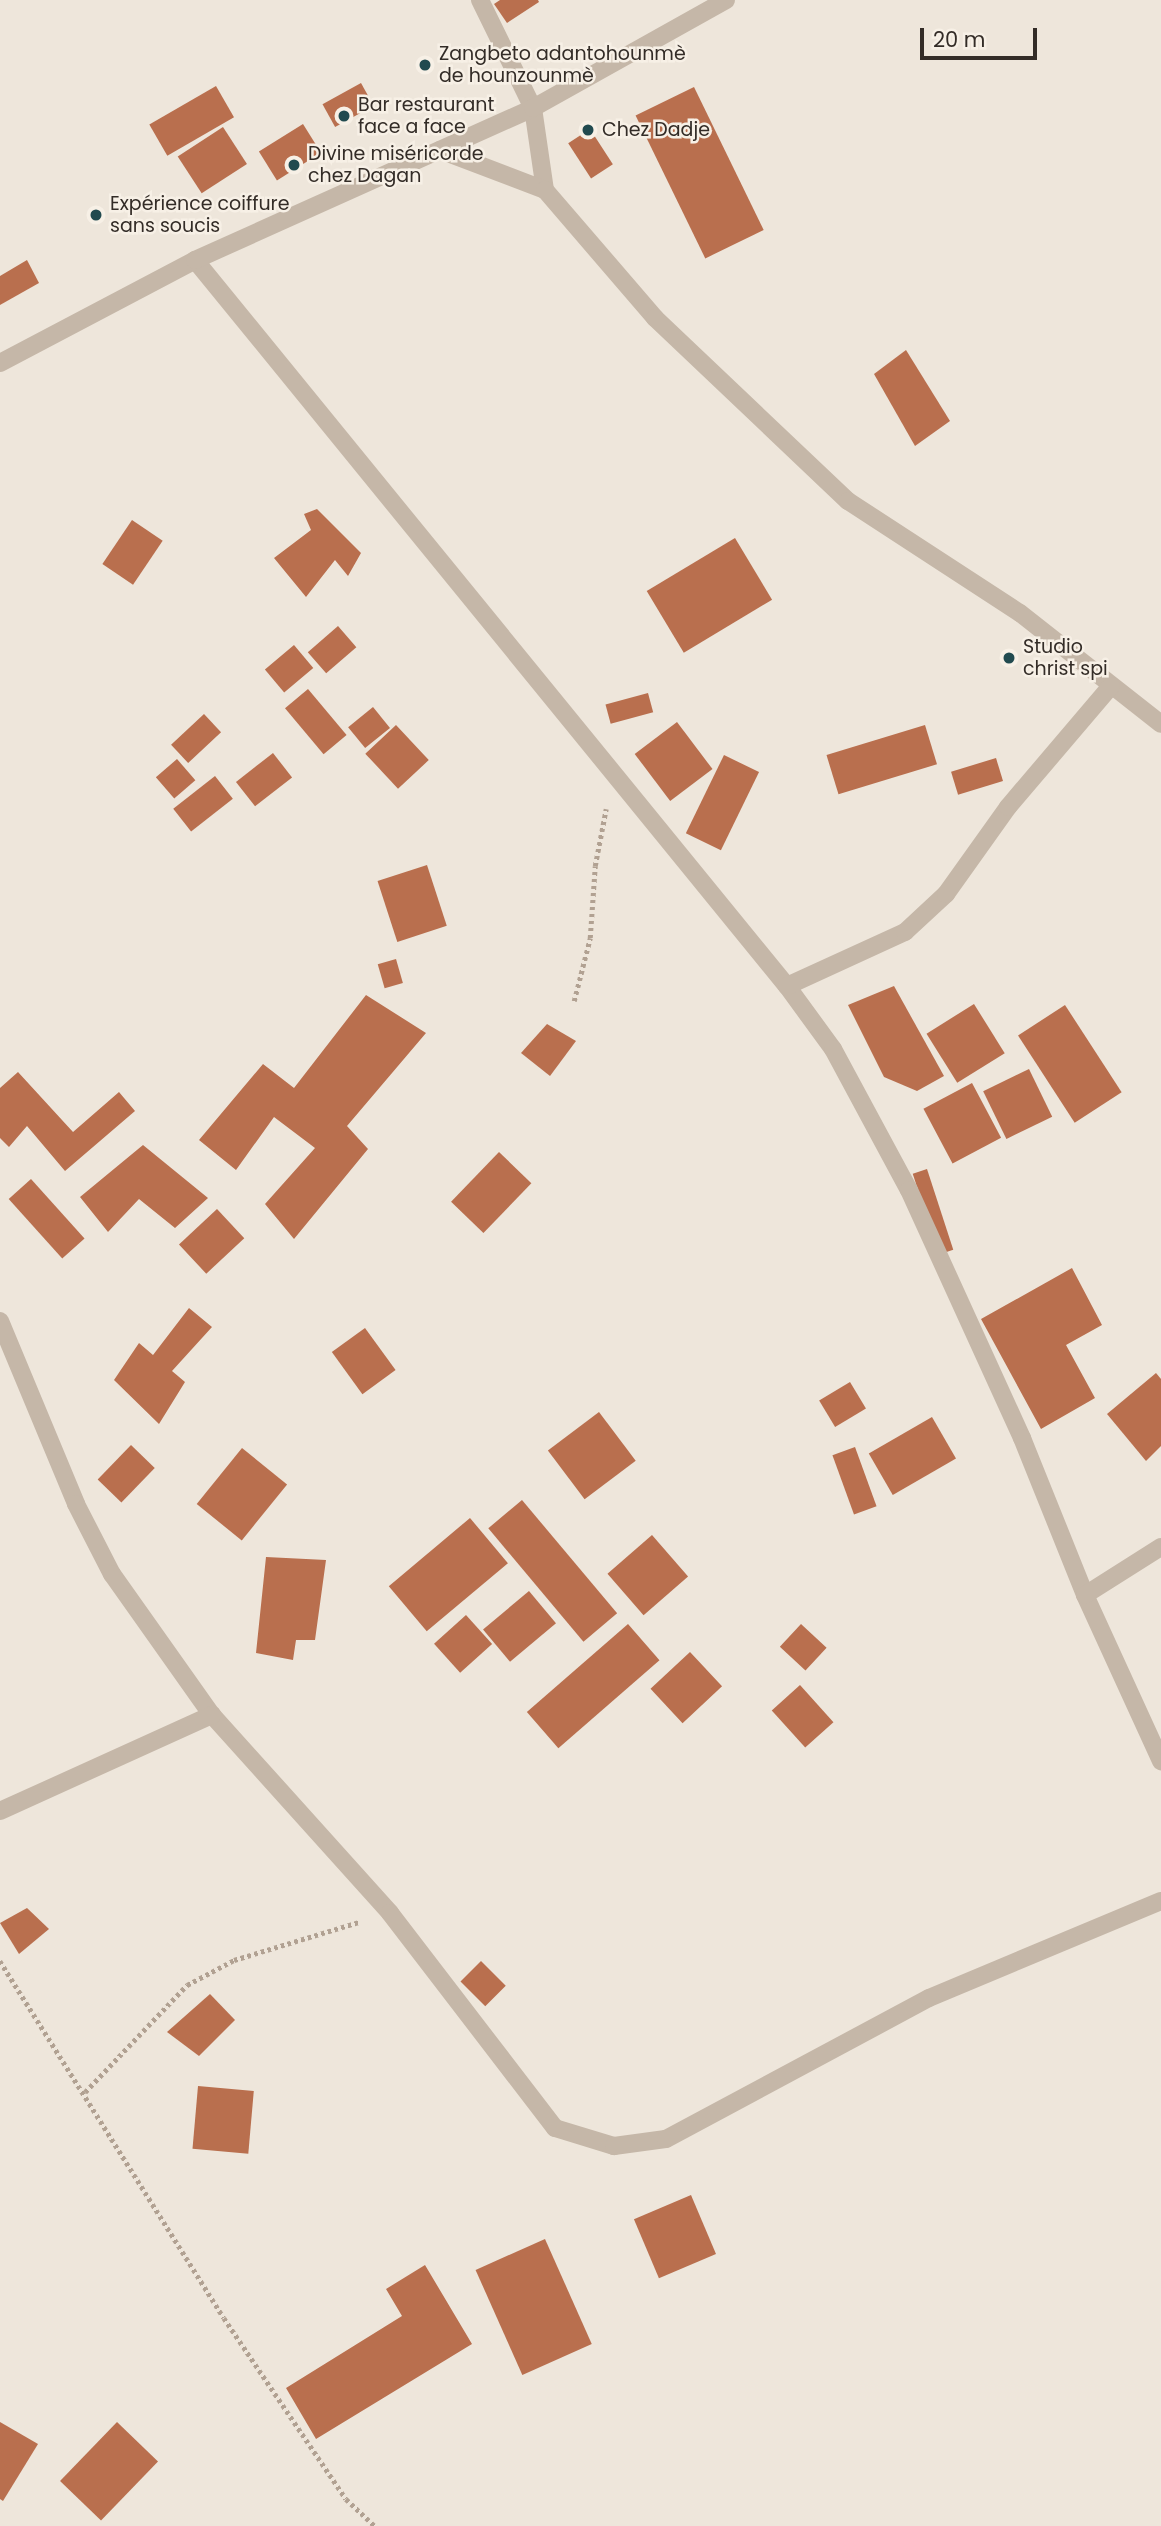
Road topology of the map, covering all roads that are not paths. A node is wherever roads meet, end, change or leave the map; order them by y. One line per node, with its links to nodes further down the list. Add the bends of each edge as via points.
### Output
1 (480, 0): 3 (street)
2 (726, 0): 3 (street)
3 (533, 108): 4 (street); 5 (street)
4 (440, 150): 5 (street); 6 (street)
5 (545, 190): 8 (street, via 654,318 848,501 1020,613)
6 (195, 260): 7 (street); 10 (street)
7 (0, 363)
8 (1111, 686): 9 (street); 10 (street, via 1008,807 946,894 905,932)
9 (1161, 724)
10 (787, 986): 13 (street, via 859,1093 909,1190 1022,1438)
11 (0, 1321): 14 (street, via 76,1504 112,1574)
12 (1161, 1547): 13 (street)
13 (1085, 1595): 15 (street)
14 (212, 1715): 16 (street); 17 (street, via 390,1913 555,2128 614,2146 666,2139 929,1998)
15 (1161, 1761)
16 (0, 1811)
17 (1161, 1901)

